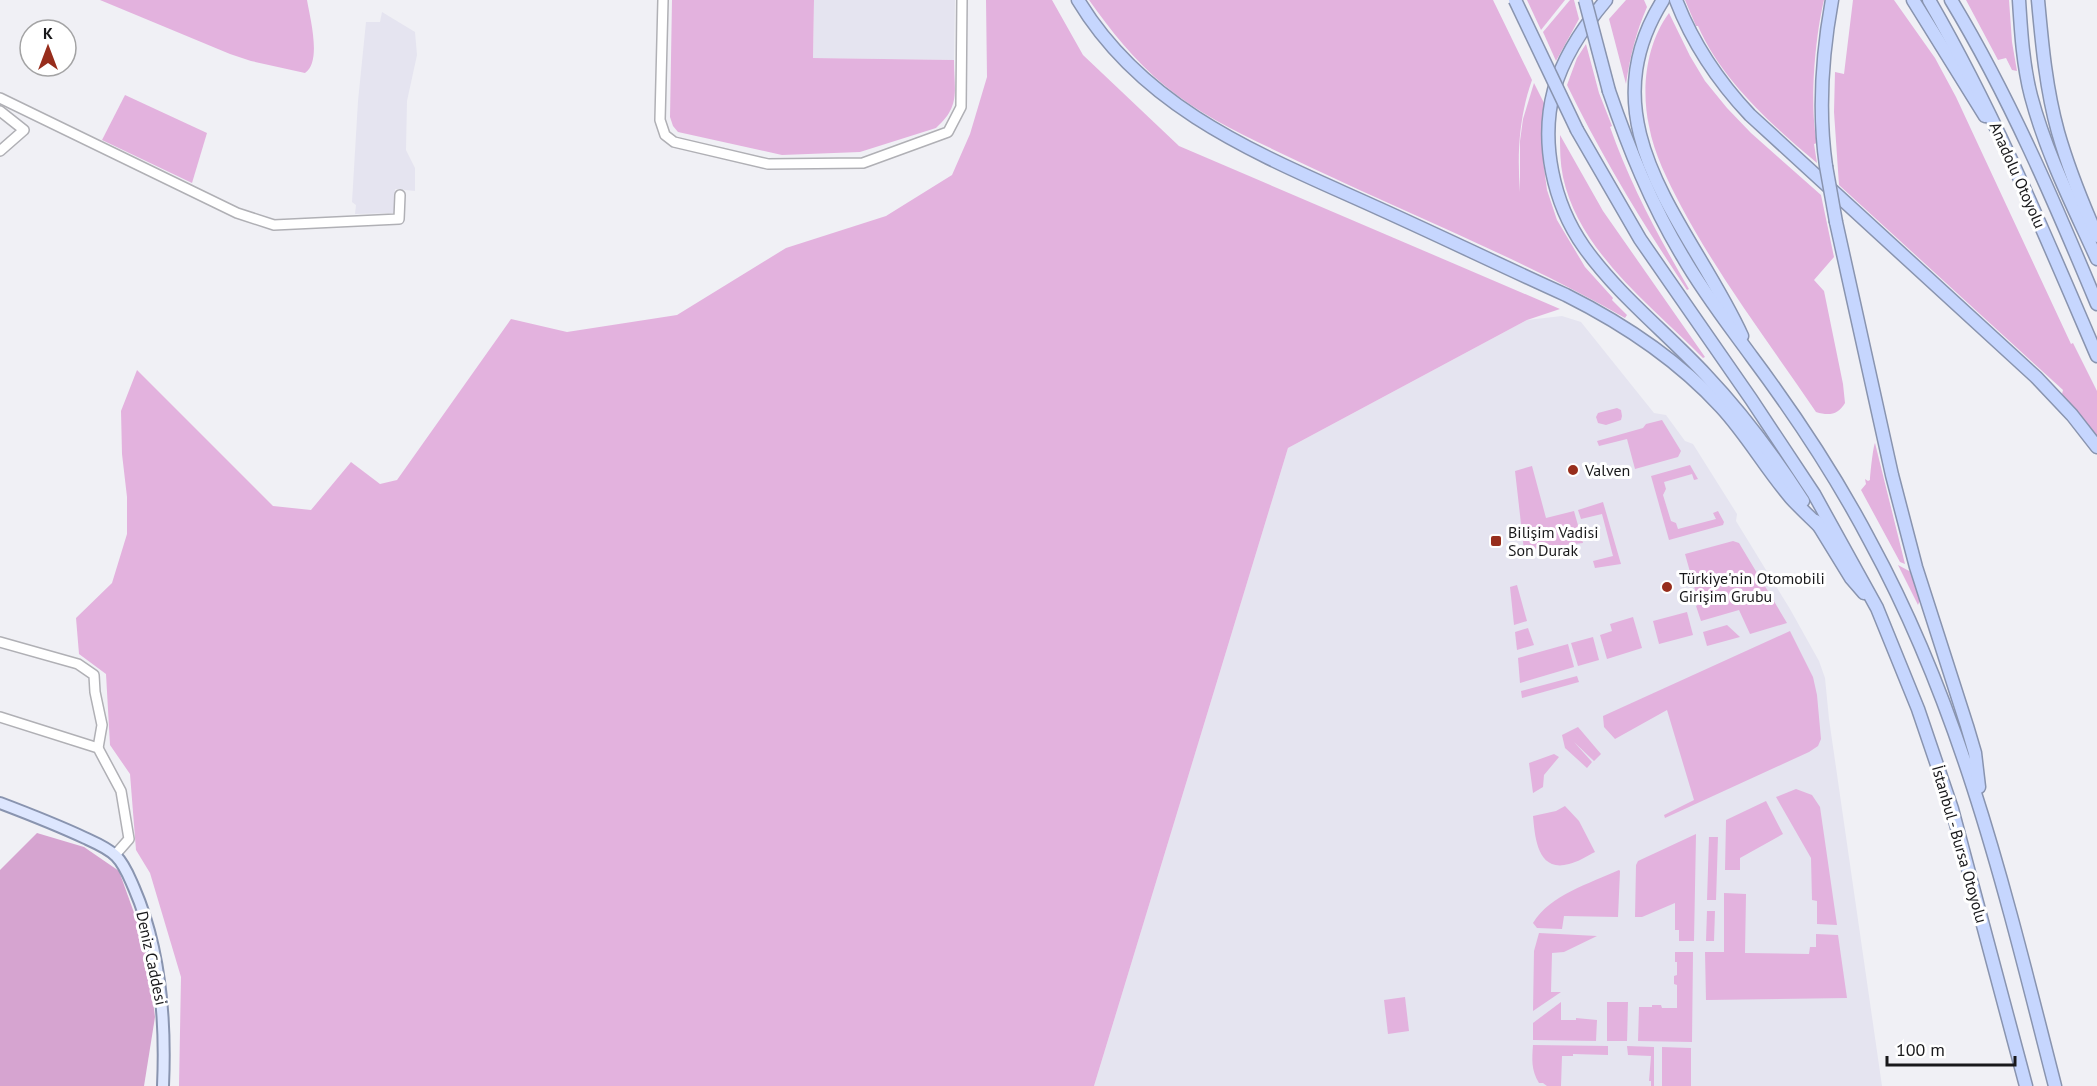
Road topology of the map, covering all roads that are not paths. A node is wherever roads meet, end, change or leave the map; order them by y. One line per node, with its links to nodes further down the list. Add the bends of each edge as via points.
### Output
1 (663, 0): 2 (street, via 660,120 665,135 674,142 768,164 798,165 862,163 948,132 961,107)
2 (962, 0)
3 (1078, 0): 26 (highway, via 1113,49 1160,94 1206,125 1241,145 1547,286 1609,317 1649,343 1720,406 1792,498)
4 (1515, 0): 27 (highway, bridge, via 1577,130 1640,239 1814,494)
5 (1585, 0): 23 (highway, bridge, via 1609,91 1634,160 1669,232 1716,309)
6 (1606, 0): 26 (highway, via 1571,50 1554,91 1550,155 1563,207 1582,245 1615,285 1728,399 1770,452)
7 (1663, 0): 23 (highway, via 1640,46 1634,93 1637,123 1665,201)
8 (1676, 0): 25 (highway, via 1710,66 1750,115 2036,377)
9 (1832, 0): 32 (highway, bridge, via 1822,89 1826,166 1836,222 1906,530 1975,753)
10 (1913, 0): 17 (highway, via 1984,116)
11 (1929, 0): 17 (highway, Anadolu Otoyolu)
12 (1951, 0): 22 (highway, Anadolu Otoyolu, via 2015,122)
13 (2019, 0): 21 (highway, via 2023,53 2036,112)
14 (2038, 0): 20 (highway, via 2045,72 2058,131)
15 (0, 98): 19 (street, via 237,213 274,225 399,219)
16 (0, 111): 18 (street, via 24,130)
17 (1996, 126): 24 (highway, Anadolu Otoyolu)
18 (0, 151)
19 (400, 195)
20 (2097, 236)
21 (2097, 259)
22 (2097, 304)
23 (1751, 356): 32 (highway, via 1824,462 1886,571 1936,682)
24 (2097, 356)
25 (2097, 447)
26 (1820, 527): 27 (highway, via 1851,578)
27 (1877, 608): 35 (highway, İstanbul - Bursa Otoyolu, via 1918,709 1952,809)
28 (0, 642): 30 (street, via 78,664 94,675 102,725)
29 (0, 717): 30 (street)
30 (98, 748): 33 (street, via 121,791 129,839)
31 (0, 803): 33 (main road, Deniz Caddesi, via 53,823)
32 (1979, 803): 36 (highway, İstanbul - Bursa Otoyolu)
33 (115, 855): 34 (main road, Deniz Caddesi, via 143,909 161,985)
34 (164, 1086)
35 (2026, 1086)
36 (2055, 1086)

